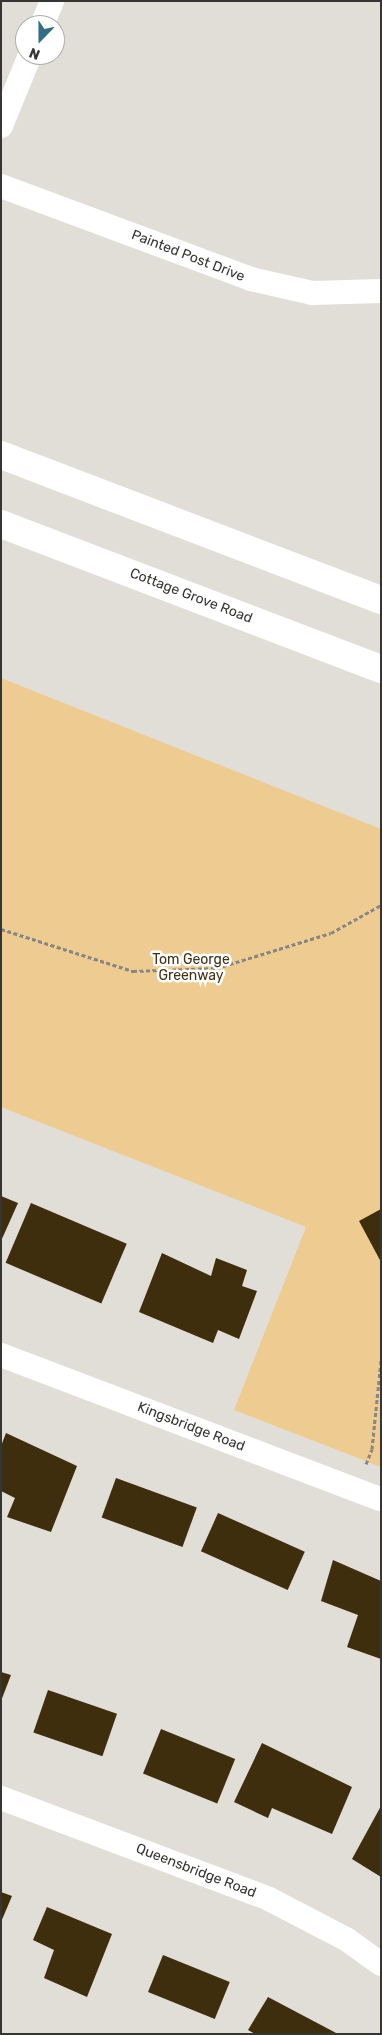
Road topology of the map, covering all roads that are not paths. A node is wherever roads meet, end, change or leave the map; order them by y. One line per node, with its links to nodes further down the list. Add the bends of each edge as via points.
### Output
1 (52, 1): 2 (street)
2 (46, 15)
3 (26, 65): 4 (street)
4 (1, 126)
5 (1, 186): 6 (street, Painted Post Drive, via 251,279 312,293)
6 (381, 291)
7 (1, 456): 9 (main road)
8 (1, 524): 10 (main road, Cottage Grove Road)
9 (381, 600)
10 (381, 669)
11 (1, 1354): 12 (street, Kingsbridge Road)
12 (381, 1499)
13 (1, 1798): 14 (street, Queensbridge Road, via 268,1899 346,1939)
14 (381, 1964)

